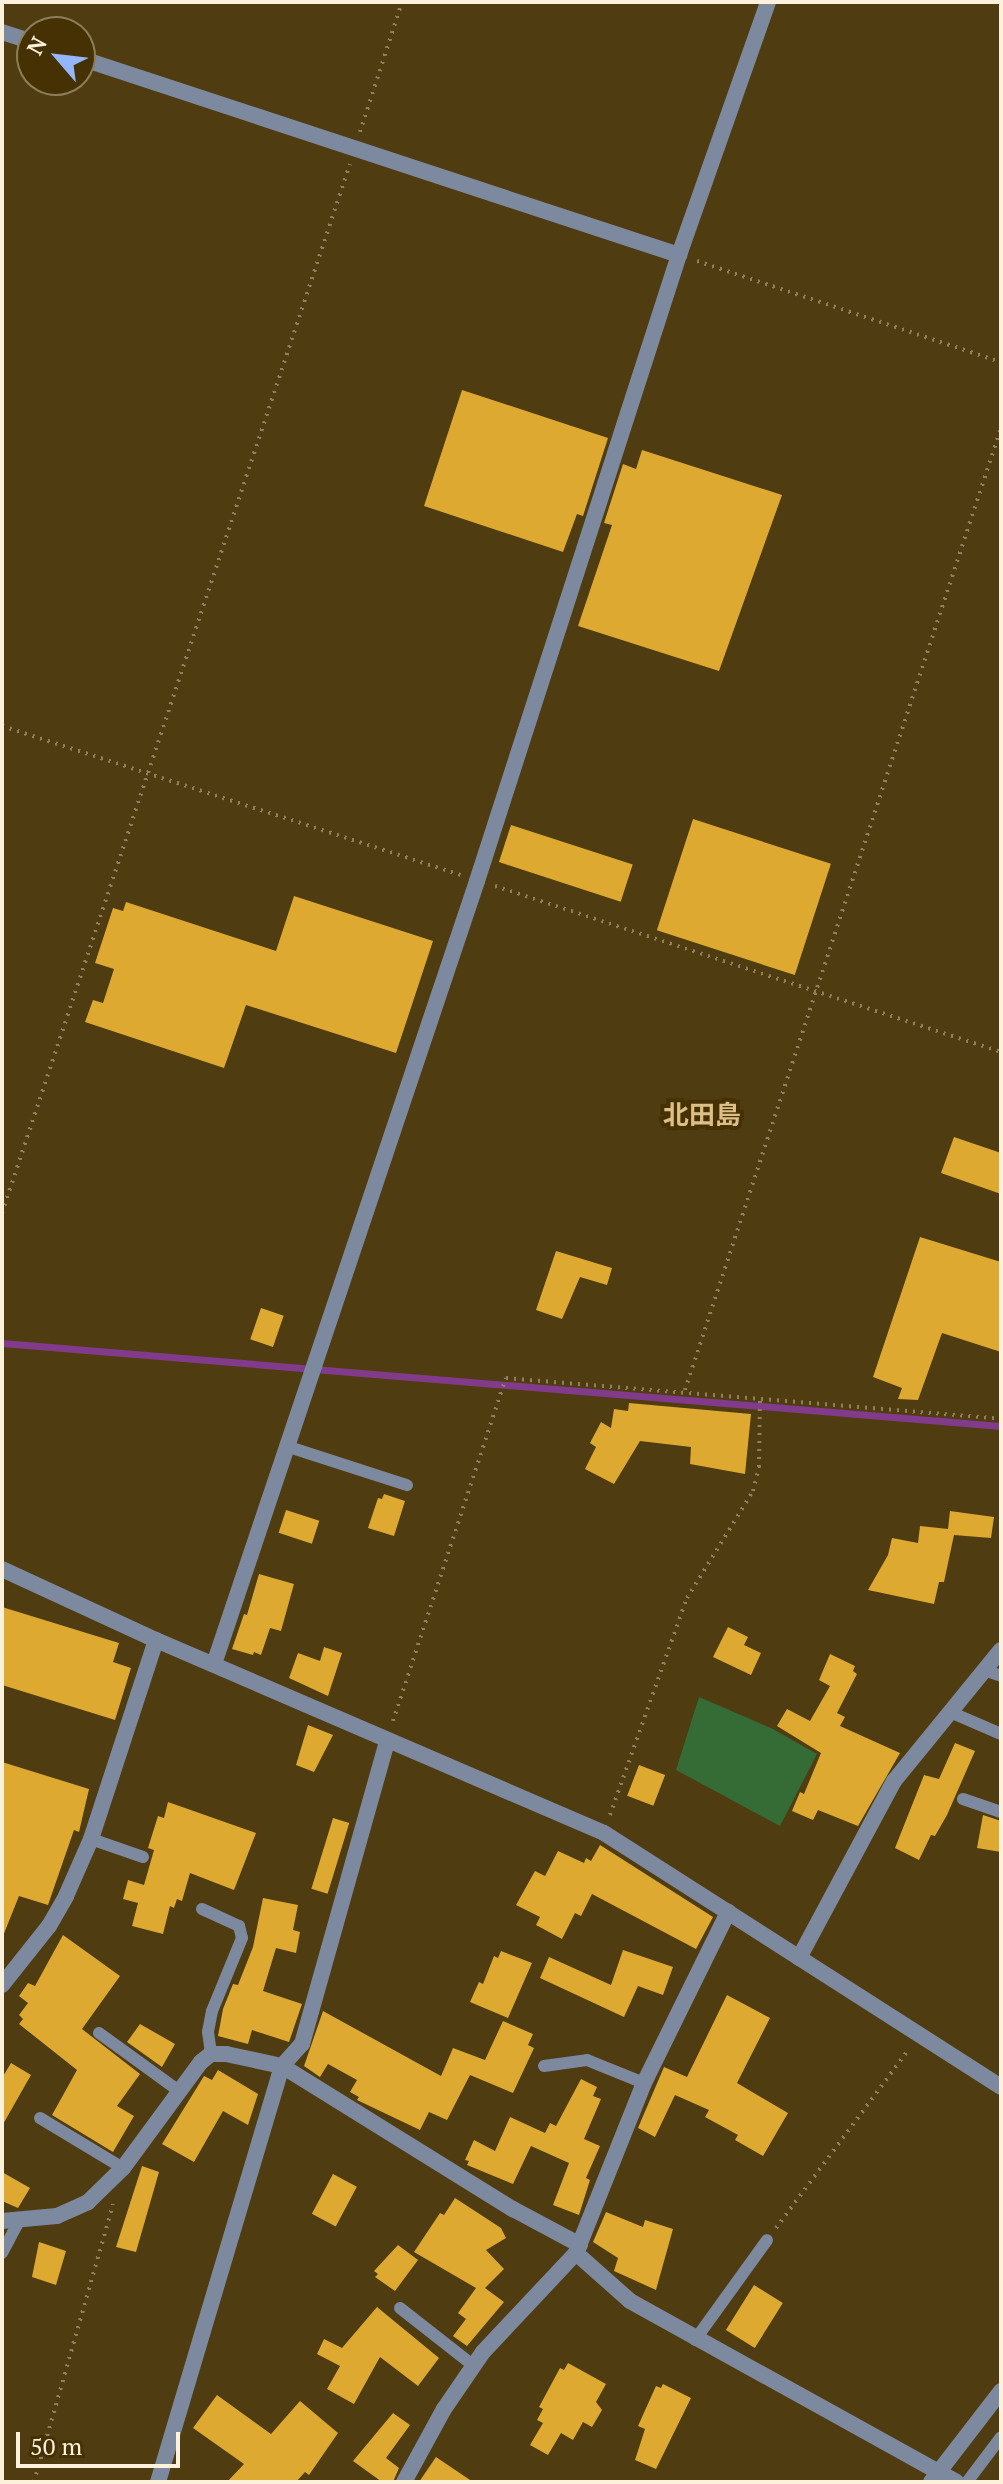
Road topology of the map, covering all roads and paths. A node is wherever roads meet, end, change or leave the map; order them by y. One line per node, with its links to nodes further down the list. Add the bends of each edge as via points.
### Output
1 (402, 2): 4 (path)
2 (768, 2): 5 (street)
3 (96, 63): 4 (street)
4 (355, 148): 5 (street); 9 (path)
5 (679, 255): 6 (path); 10 (street)
6 (1001, 362)
7 (1001, 428): 11 (path)
8 (2, 726): 9 (path)
9 (145, 773): 10 (path); 13 (path)
10 (477, 881): 11 (path); 17 (street)
11 (815, 991): 12 (path); 14 (path)
12 (1001, 1052)
13 (2, 1213)
14 (685, 1390): 15 (path); 27 (path, via 506,1378)
15 (760, 1398): 16 (path); 30 (path, via 759,1467 753,1491 687,1598)
16 (1001, 1419)
17 (289, 1447): 18 (lane); 22 (street)
18 (407, 1485)
19 (2, 1569): 20 (street)
20 (156, 1640): 22 (street); 31 (street)
21 (1001, 1650): 23 (street)
22 (214, 1664): 27 (street)
23 (984, 1670): 24 (lane); 25 (street)
24 (1001, 1676)
25 (950, 1712): 26 (lane); 35 (street, via 894,1781)
26 (1001, 1734)
27 (387, 1741): 30 (street); 40 (street, via 302,2044)
28 (963, 1799): 29 (lane)
29 (1001, 1812)
30 (604, 1833): 34 (street)
31 (91, 1839): 32 (lane); 36 (street, via 49,1926)
32 (143, 1857)
33 (202, 1909): 39 (lane, via 239,1926 242,1938 212,2011)
34 (728, 1912): 35 (street); 42 (street)
35 (799, 1958): 38 (street)
36 (2, 1985)
37 (99, 2033): 44 (lane)
38 (920, 2034): 43 (street); 49 (path)
39 (211, 2054): 40 (street); 44 (street)
40 (282, 2066): 50 (street); 59 (street)
41 (544, 2066): 42 (lane, via 587,2060)
42 (644, 2083): 50 (street)
43 (1001, 2087)
44 (179, 2091): 46 (street)
45 (40, 2118): 46 (lane)
46 (123, 2168): 47 (street)
47 (110, 2181): 48 (street, via 88,2202 57,2216); 58 (path, via 114,2207)
48 (10, 2221): 51 (lane)
49 (767, 2240): 53 (lane)
50 (578, 2249): 53 (street, via 630,2301); 54 (street)
51 (2, 2253)
52 (400, 2308): 54 (lane)
53 (695, 2340): 57 (street)
54 (474, 2366): 60 (street)
55 (1001, 2391): 57 (street)
56 (1001, 2437): 62 (lane)
57 (935, 2478): 61 (street)
58 (34, 2482)
59 (158, 2482)
60 (404, 2482)
61 (956, 2482)
62 (967, 2482)

